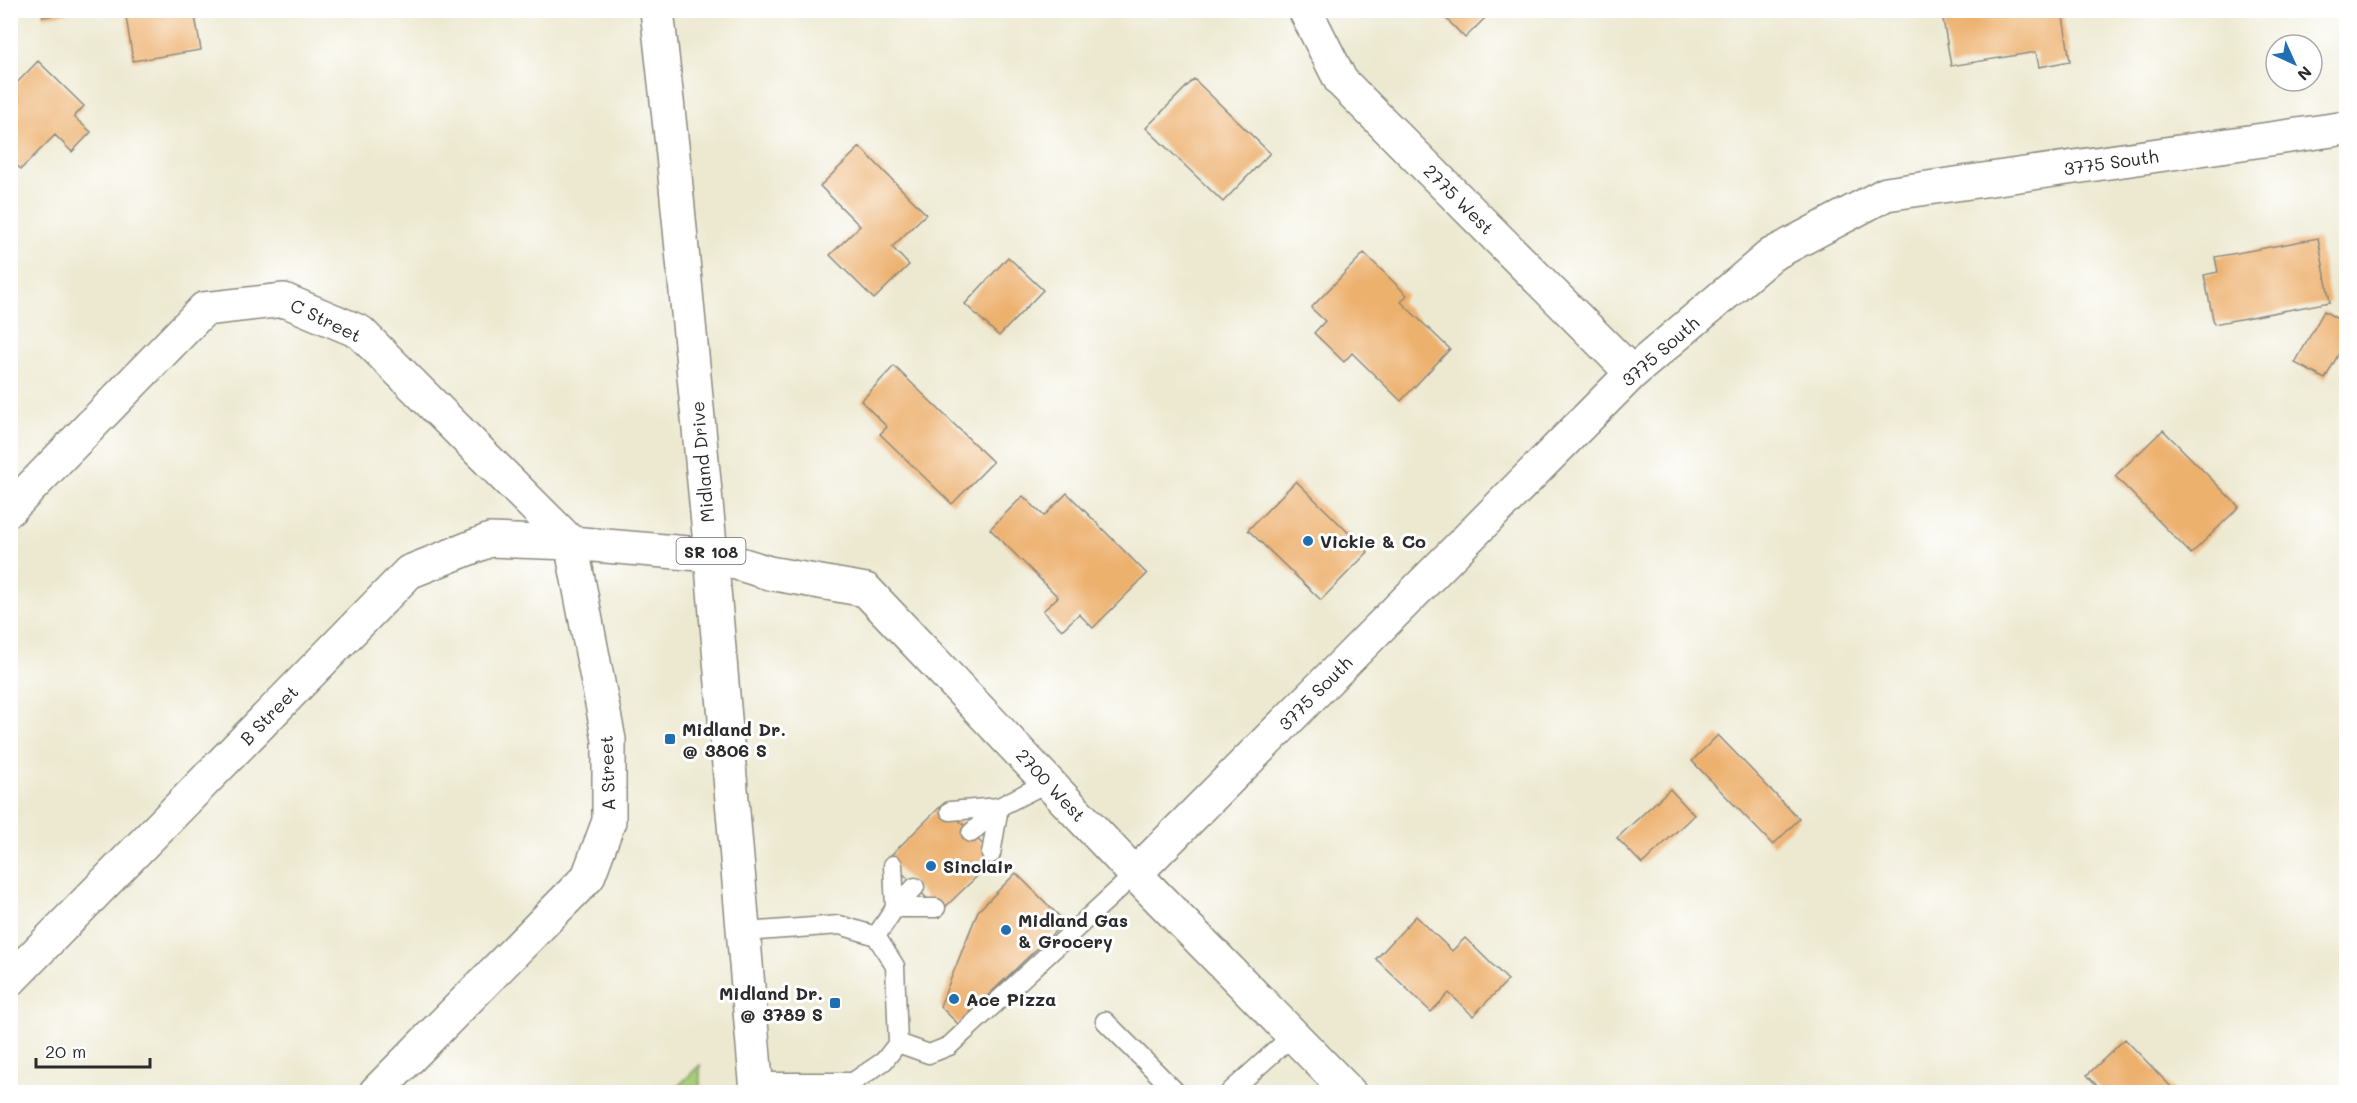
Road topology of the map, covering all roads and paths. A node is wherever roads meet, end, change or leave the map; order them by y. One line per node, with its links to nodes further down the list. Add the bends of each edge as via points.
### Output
1 (657, 10): 7 (street, Midland Drive / SR 108)
2 (1305, 10): 4 (street, 2775 West, via 1341,81)
3 (2346, 128): 4 (street, 3775 South, via 1886,194 1771,255)
4 (1632, 373): 14 (street, 3775 South)
5 (10, 508): 6 (street, C Street, via 204,309 284,300 360,332)
6 (572, 543): 7 (street); 20 (street, B Street, via 490,540 409,572); 25 (street, A Street, via 609,740 609,821 588,877)
7 (711, 555): 8 (street, 2700 West, via 769,573 866,590); 18 (street, Midland Drive / SR 108)
8 (1048, 782): 9 (lane); 14 (street, 2700 West)
9 (999, 807): 10 (lane); 11 (lane); 12 (lane)
10 (950, 811)
11 (971, 833)
12 (991, 854)
13 (893, 865): 17 (lane)
14 (1134, 874): 22 (street, 2700 West); 23 (lane, via 949,1046 929,1054)
15 (915, 887): 17 (lane)
16 (936, 908): 17 (lane)
17 (895, 909): 19 (lane)
18 (745, 932): 19 (lane, via 840,925); 24 (street, Midland Drive / SR 108)
19 (876, 936): 23 (lane, via 895,966)
20 (10, 980)
21 (1105, 1021): 26 (lane)
22 (1293, 1035): 27 (lane); 28 (street, 2700 West)
23 (898, 1043): 24 (lane, via 884,1061 853,1082)
24 (757, 1087)
25 (376, 1092)
26 (1176, 1092)
27 (1230, 1092)
28 (1349, 1092)

